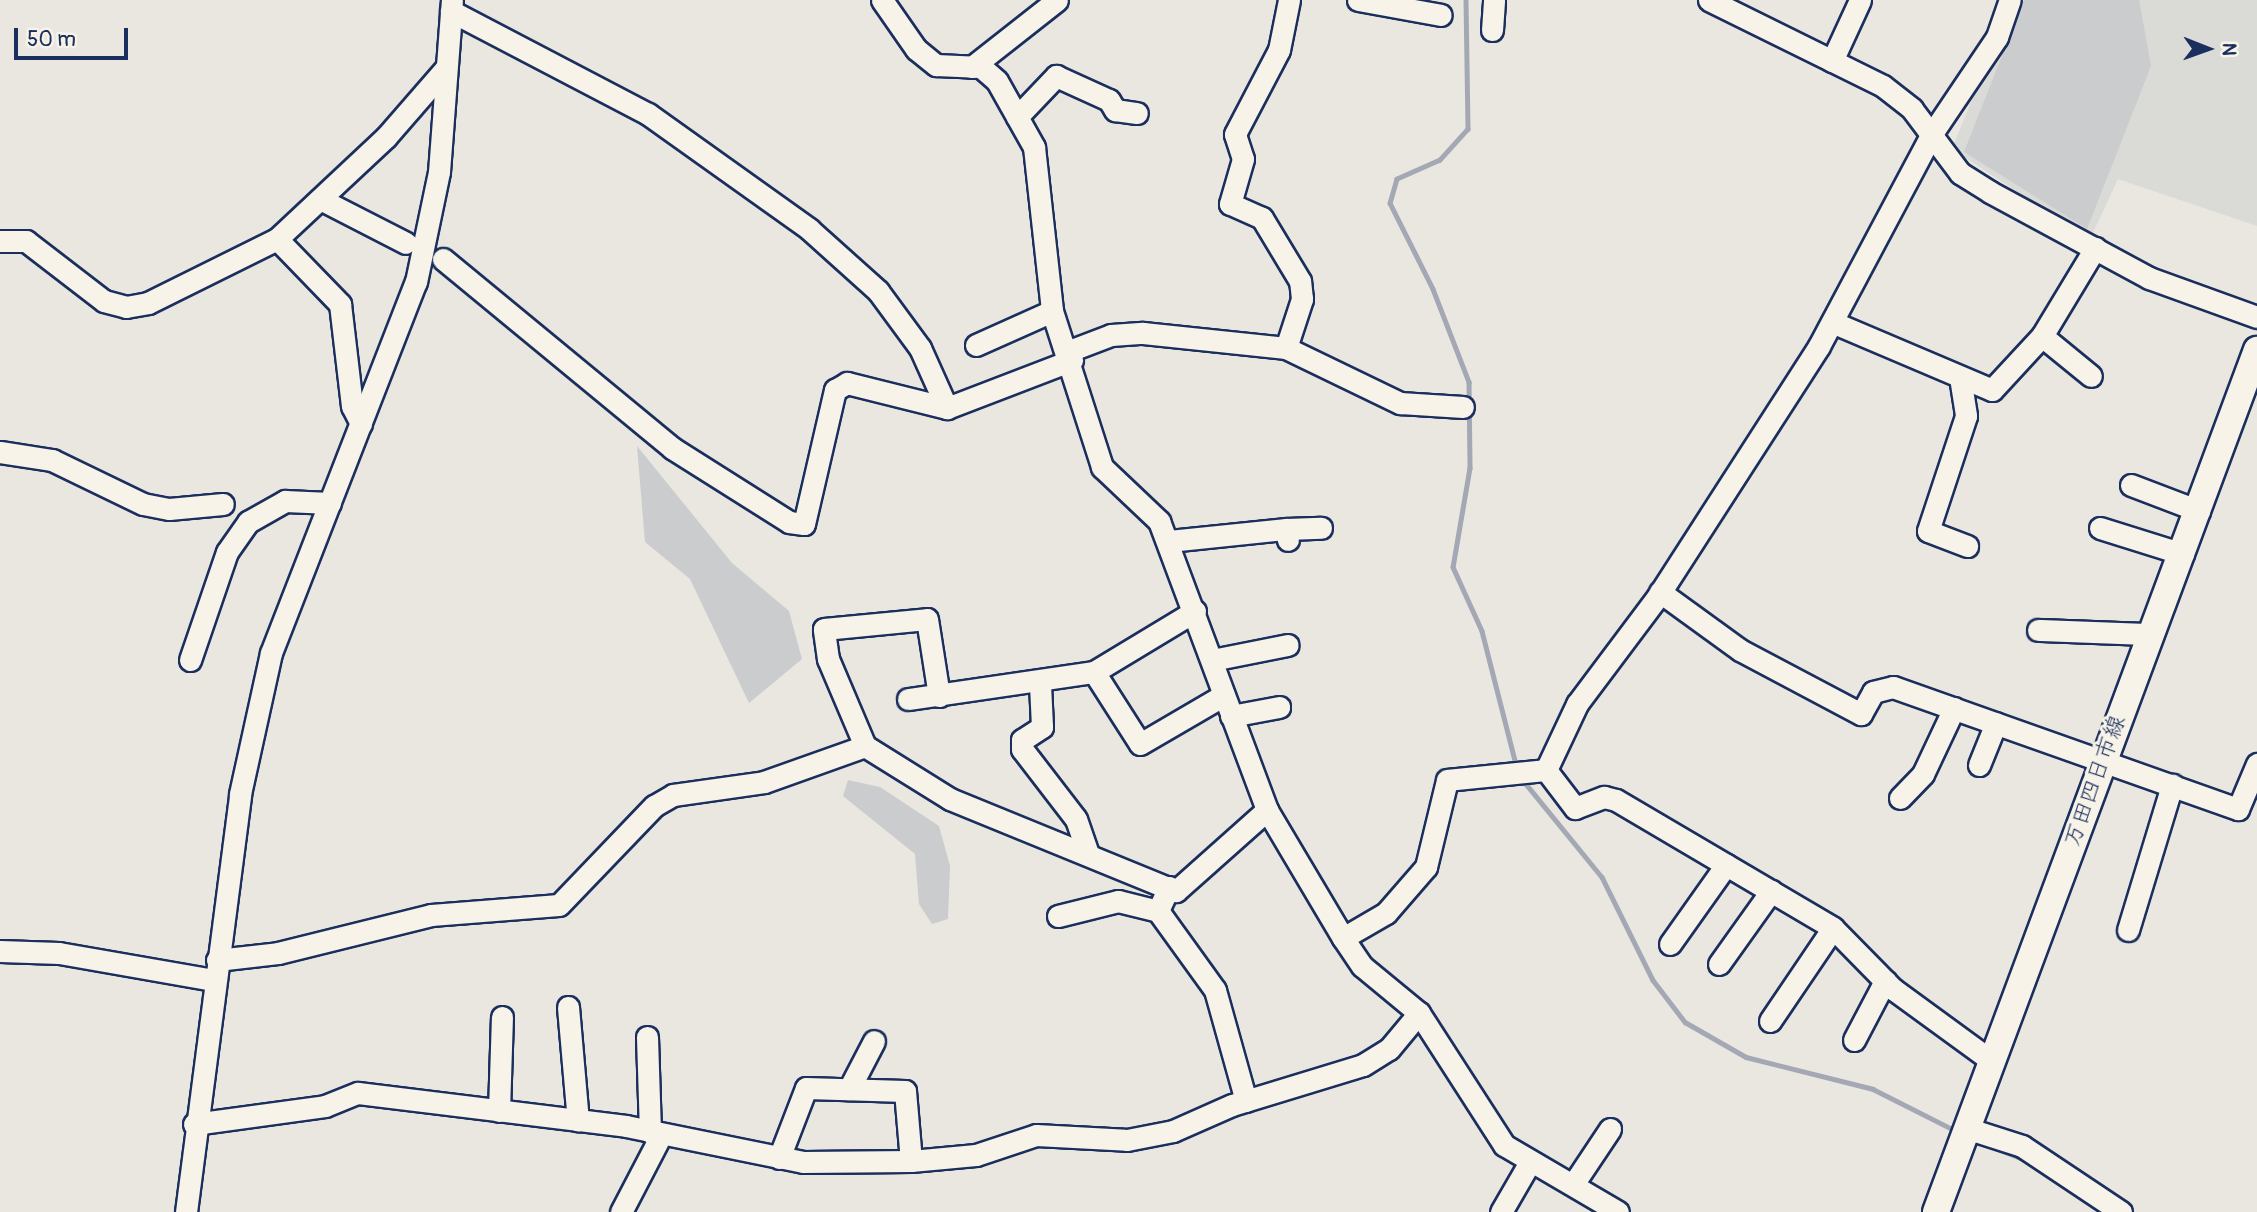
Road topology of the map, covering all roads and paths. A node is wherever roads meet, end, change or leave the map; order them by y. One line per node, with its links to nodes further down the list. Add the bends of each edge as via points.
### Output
1 (882, 0): 14 (street, via 916,49 936,65)
2 (1057, 0): 14 (street)
3 (1289, 0): 30 (street, via 1279,50 1235,134 1243,159 1230,204 1262,218 1300,281 1302,299)
4 (1358, 0): 11 (street)
5 (1494, 0): 12 (street)
6 (1709, 0): 10 (street)
7 (1860, 0): 13 (street)
8 (2010, 0): 18 (street, via 1997,37)
9 (452, 6): 15 (street); 36 (street, via 648,114 808,229 878,291 920,348)
10 (1740, 6): 13 (street)
11 (1441, 15)
12 (1492, 30)
13 (1832, 61): 18 (street, via 1882,86 1912,109)
14 (972, 66): 17 (street, via 998,80)
15 (446, 68): 19 (street); 37 (street, via 430,224 416,282)
16 (1137, 113): 17 (street, via 1115,110 1109,100 1056,76)
17 (1017, 117): 25 (street, via 1034,147)
18 (1931, 135): 23 (street, via 1960,173); 27 (street)
19 (322, 200): 20 (street); 22 (street)
20 (277, 239): 21 (street, via 148,303 126,307 104,301 26,241); 37 (street, via 340,304 352,406)
21 (0, 241)
22 (406, 243)
23 (2095, 248): 26 (street, via 2149,278); 28 (street)
24 (443, 259): 36 (street, via 672,448 789,522 804,524 835,390 847,383)
25 (1052, 311): 29 (street); 32 (street)
26 (2257, 317)
27 (1832, 322): 34 (street, via 1886,340 1898,352); 48 (street)
28 (2042, 336): 33 (street); 34 (street, via 1993,390)
29 (976, 345)
30 (1286, 348): 32 (street, via 1143,333 1111,335); 35 (street, via 1400,403)
31 (2257, 350): 42 (main road, 万田四日市線)
32 (1071, 356): 36 (street); 45 (street, via 1102,467 1159,521)
33 (2091, 376)
34 (1961, 377): 46 (street, via 1966,415 1928,531)
35 (1463, 407)
36 (947, 408)
37 (361, 424): 40 (street)
38 (0, 452): 41 (street, via 52,460 143,503 169,509)
39 (2132, 485): 42 (street)
40 (330, 503): 53 (street, via 285,501 248,522 227,552); 85 (street, via 271,653 240,794)
41 (223, 504)
42 (2199, 511): 47 (main road, 万田四日市線)
43 (1321, 528): 45 (street, via 1287,535)
44 (2101, 528): 47 (street)
45 (1168, 541): 49 (street)
46 (1967, 546)
47 (2183, 554): 51 (main road, 万田四日市線)
48 (1660, 592): 61 (street, via 1741,650 1861,714 1873,692 1893,687); 68 (street, via 1577,704)
49 (1195, 611): 54 (street); 55 (street)
50 (2038, 630): 51 (street)
51 (2149, 634): 65 (main road, 万田四日市線)
52 (1288, 645): 54 (street)
53 (190, 660)
54 (1212, 660): 57 (street)
55 (1094, 672): 56 (street); 57 (street, via 1140,744)
56 (1040, 684): 58 (street); 73 (street, via 1042,727 1023,740 1022,749 1076,818)
57 (1224, 695): 62 (street)
58 (940, 696): 59 (street); 64 (street, via 927,618 824,629 828,659)
59 (908, 699)
60 (1279, 707): 62 (street)
61 (1954, 708): 63 (street); 71 (street, via 1923,774)
62 (1231, 716): 72 (street)
63 (1996, 723): 65 (street); 67 (street)
64 (864, 746): 73 (street, via 950,799); 85 (street, via 764,782 673,795 654,806 559,905 431,915)
65 (2103, 760): 69 (street); 94 (main road, 万田四日市線)
66 (2257, 764): 70 (street)
67 (1979, 765)
68 (1546, 770): 74 (street, via 1574,808 1604,797 1616,800); 81 (street, via 1447,780 1426,867 1386,913)
69 (2172, 785): 70 (street, via 2238,810); 80 (street)
70 (2251, 792)
71 (1900, 798)
72 (1267, 810): 75 (street, via 1176,891); 81 (street)
73 (1088, 854): 75 (street)
74 (1726, 865): 76 (street); 82 (street)
75 (1169, 887): 77 (street)
76 (1771, 891): 79 (street); 84 (street)
77 (1158, 911): 78 (street, via 1118,901); 96 (street, via 1215,990)
78 (1058, 915)
79 (1833, 928): 86 (street); 90 (street)
80 (2128, 929)
81 (1343, 938): 88 (street, via 1362,966)
82 (1670, 944)
83 (0, 951): 85 (street)
84 (1719, 964)
85 (215, 970): 99 (street)
86 (1885, 981): 92 (street); 94 (street)
87 (568, 1007): 98 (street)
88 (1419, 1013): 96 (street, via 1389,1049 1363,1065); 105 (street, via 1489,1126)
89 (502, 1017): 97 (street)
90 (1770, 1021)
91 (647, 1037): 102 (street)
92 (1854, 1040)
93 (874, 1041): 95 (street)
94 (1989, 1059): 100 (main road, 万田四日市線)
95 (849, 1089): 103 (street, via 801,1092); 104 (street, via 905,1091 910,1097)
96 (1246, 1101): 104 (street, via 1162,1134 1127,1140 1036,1135 976,1155)
97 (499, 1111): 98 (street); 99 (street, via 358,1093 325,1106)
98 (578, 1121): 102 (street)
99 (194, 1124): 107 (street)
100 (1966, 1128): 111 (main road, 万田四日市線); 112 (street, via 2022,1146)
101 (1610, 1129): 106 (street)
102 (656, 1133): 103 (street); 108 (street)
103 (779, 1158): 104 (street)
104 (911, 1161)
105 (1530, 1162): 106 (street); 109 (street)
106 (1574, 1184): 110 (street)
107 (186, 1212)
108 (621, 1212)
109 (1501, 1212)
110 (1618, 1212)
111 (1936, 1212)
112 (2121, 1212)

